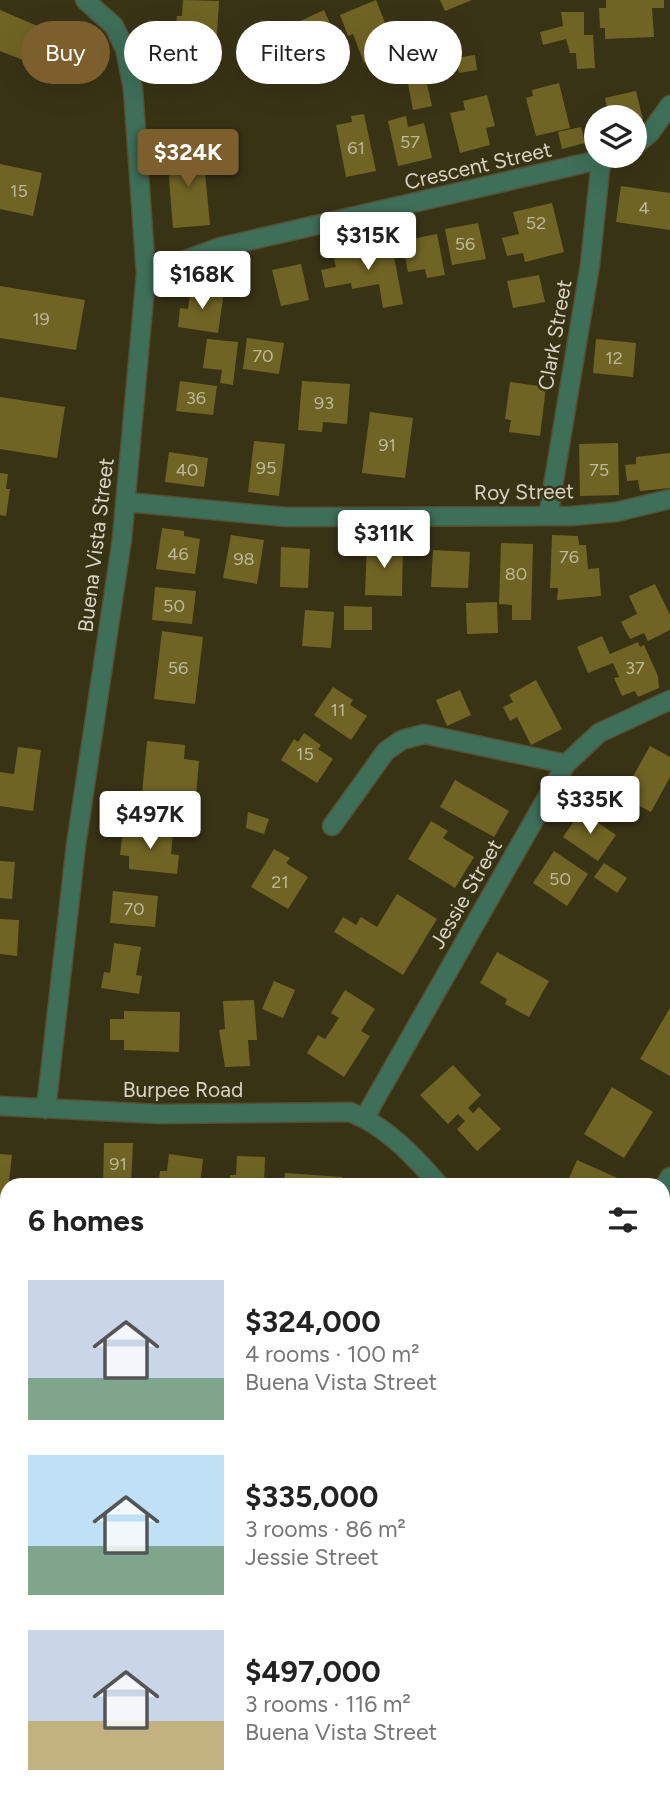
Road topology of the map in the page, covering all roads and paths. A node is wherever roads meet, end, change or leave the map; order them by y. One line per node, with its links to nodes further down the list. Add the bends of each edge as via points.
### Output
1 (85, 0): 6 (street, Buena Vista Street, via 114,26 125,49 137,139)
2 (670, 105): 3 (street)
3 (647, 135)
4 (584, 164): 6 (street, Crescent Street, via 220,247)
5 (607, 168): 9 (street, Clark Street)
6 (146, 274): 8 (street, Buena Vista Street)
7 (670, 499): 9 (street, Roy Street, via 616,512)
8 (126, 502): 9 (street, Roy Street, via 286,517); 14 (street, Buena Vista Street, via 76,845)
9 (548, 516)
10 (670, 700): 11 (street, Jessie Street, via 599,733)
11 (566, 764): 12 (street, via 424,734 401,740 386,751); 15 (street, Jessie Street)
12 (332, 826)
13 (0, 1106): 14 (street, Burpee Road)
14 (46, 1109): 15 (street, Burpee Road, via 159,1114 350,1112)
15 (365, 1117): 16 (street)
16 (432, 1178)

